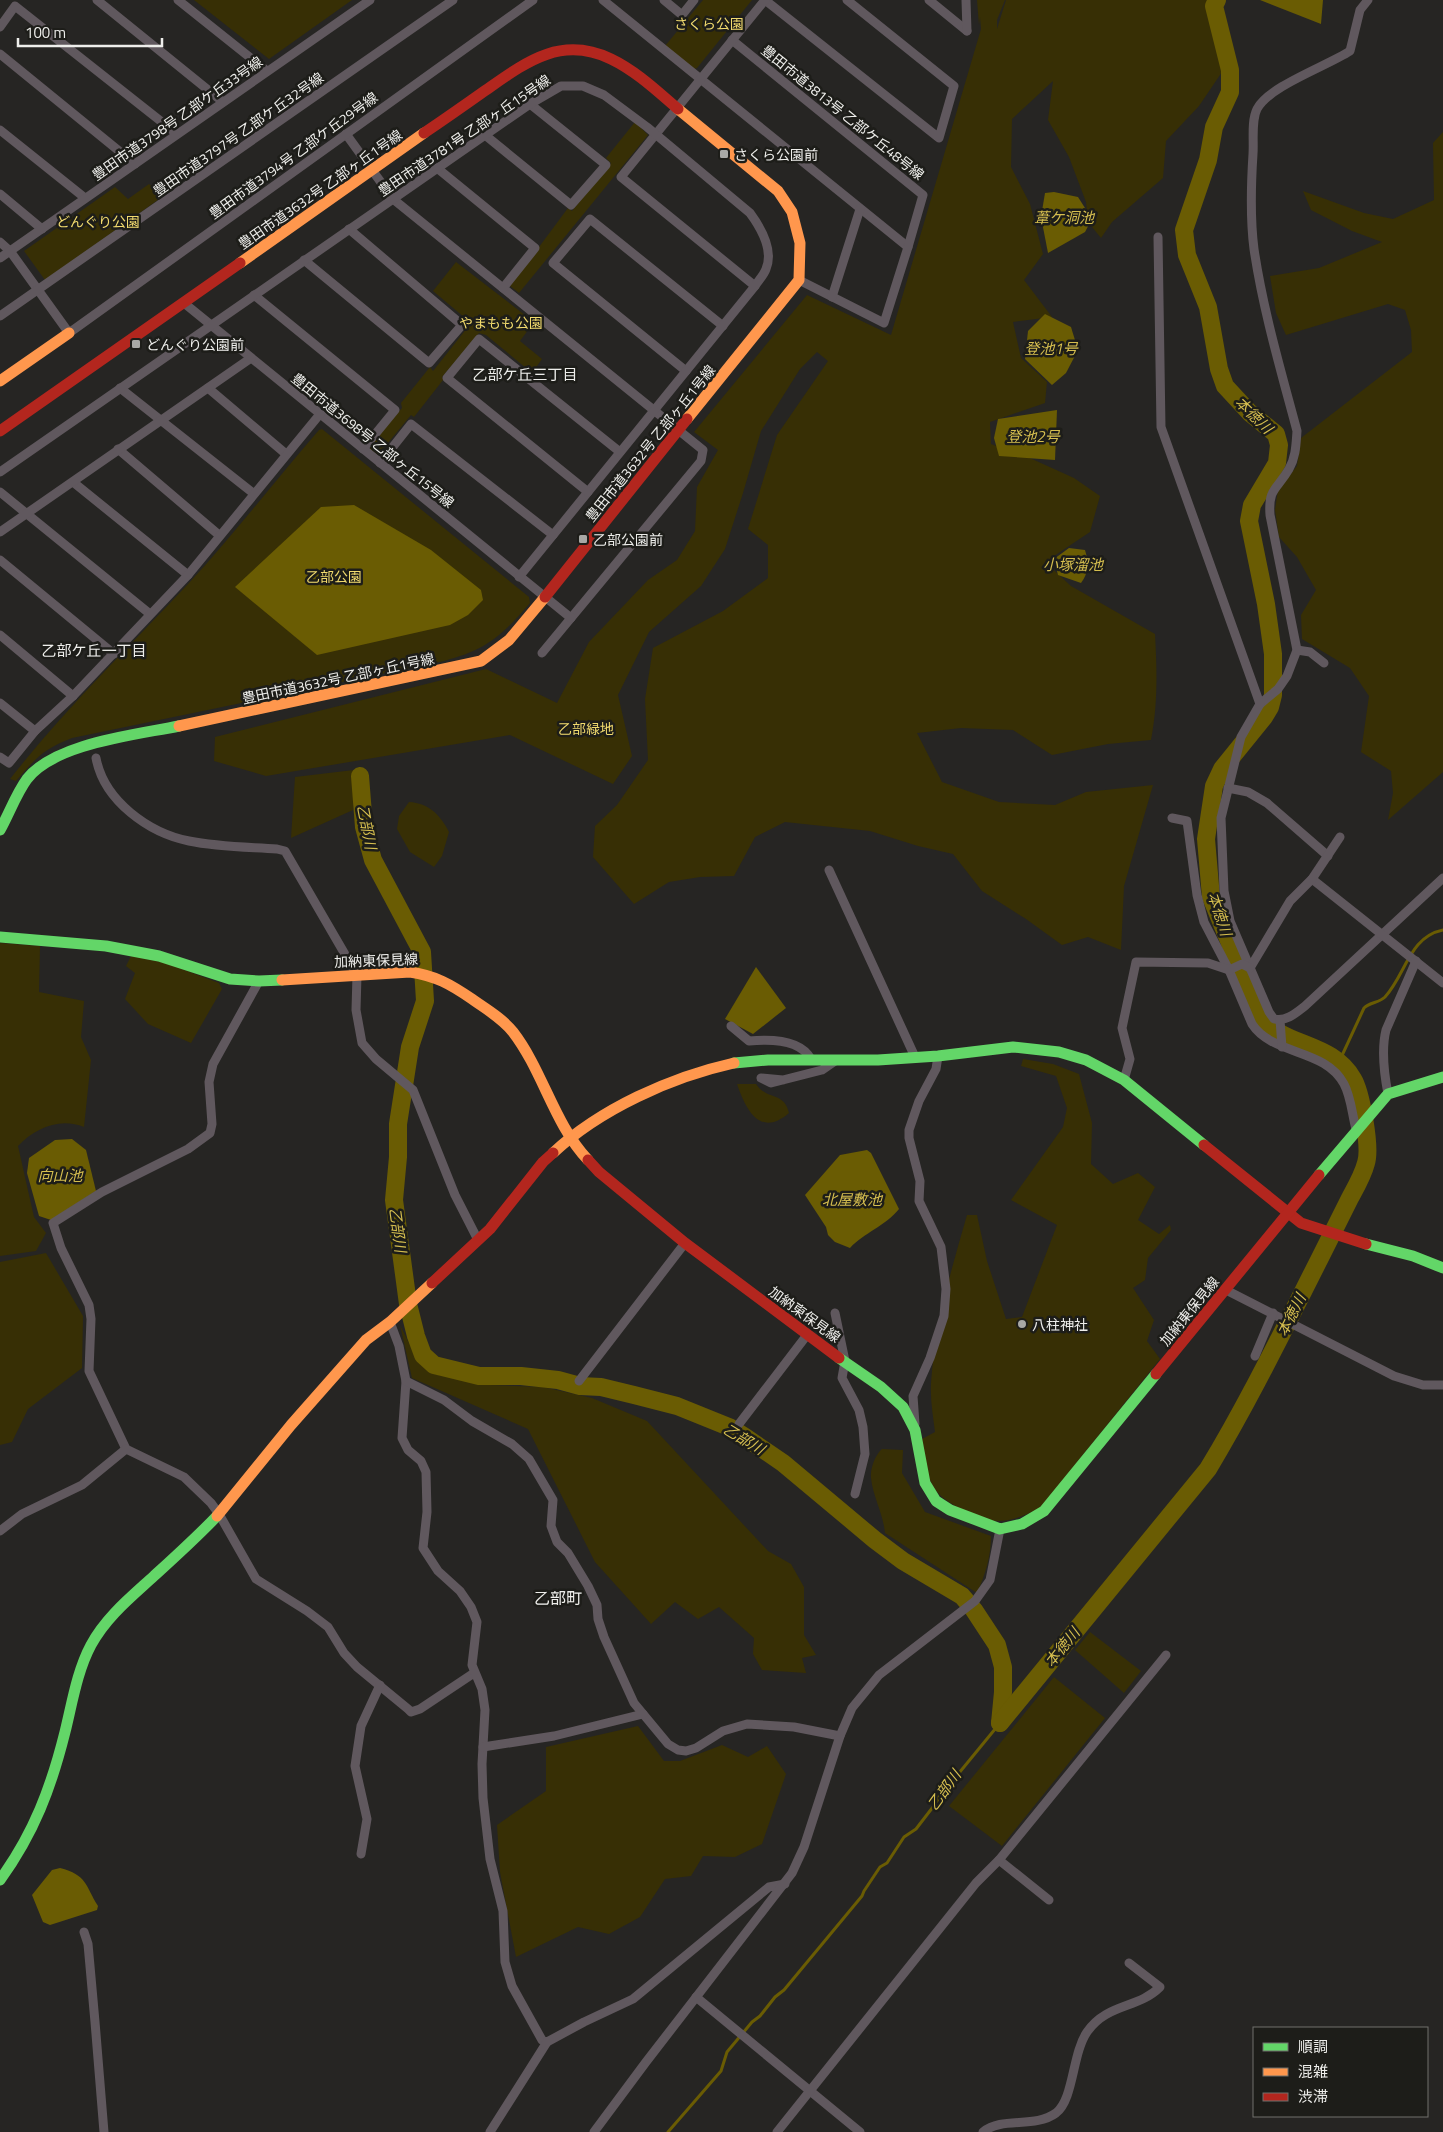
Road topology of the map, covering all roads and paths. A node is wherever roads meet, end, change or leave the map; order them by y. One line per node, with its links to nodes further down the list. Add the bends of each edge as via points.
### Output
1 (97, 0): 19 (street)
2 (178, 0): 17 (street)
3 (370, 0): 17 (street, 豊田市道3798号 乙部ケ丘33号線)
4 (453, 0): 45 (street, 豊田市道3797号 乙部ケ丘32号線)
5 (533, 0): 24 (street, 豊田市道3794号 乙部ケ丘29号線)
6 (603, 0): 18 (street)
7 (664, 0): 8 (street, via 682,15)
8 (694, 0)
9 (765, 0): 10 (street, via 940,138 954,86); 15 (street)
10 (848, 0)
11 (929, 0): 12 (street, via 967,31)
12 (966, 0)
13 (1368, 0): 84 (street, via 1360,10 1350,51 1272,93 1257,108 1254,122 1254,248 1262,294 1297,431 1296,452 1269,502)
14 (0, 27): 23 (street, via 15,6)
15 (732, 40): 18 (street); 38 (street, 豊田市道3813号 乙部ケ丘48号線, via 922,195)
16 (0, 54): 27 (street)
17 (267, 71): 19 (street, 豊田市道3798号 乙部ケ丘33号線)
18 (699, 80): 21 (street); 33 (street)
19 (223, 102): 23 (street, 豊田市道3798号 乙部ケ丘33号線)
20 (530, 104): 25 (street, 豊田市道3781号 乙部ヶ丘15号線, via 561,86 583,86 604,95); 26 (street, 豊田市道3781号 乙部ヶ丘15号線); 26 (street, via 606,165 571,205)
21 (672, 104): 25 (street); 29 (street, 豊田市道3632号 乙部ヶ丘1号線, via 626,68 596,52 568,49 545,53 520,66); 42 (street, 豊田市道3632号 乙部ヶ丘1号線, via 778,190 793,213 801,236)
22 (0, 130): 31 (street)
23 (178, 134): 27 (street, 豊田市道3798号 乙部ケ丘33号線)
24 (346, 134): 29 (street); 52 (street, 豊田市道3794号 乙部ケ丘29号線)
25 (655, 134): 43 (street, 豊田市道3781号 乙部ヶ丘15号線, via 750,213 762,228 768,248 767,268); 43 (street, via 621,177)
26 (486, 135): 28 (street, 豊田市道3781号 乙部ヶ丘15号線)
27 (134, 164): 31 (street, 豊田市道3798号 乙部ケ丘33号線)
28 (437, 168): 32 (street, 豊田市道3781号 乙部ヶ丘15号線); 44 (street, via 535,248)
29 (372, 170): 32 (street); 48 (street, 豊田市道3632号 乙部ヶ丘1号線)
30 (0, 194): 34 (street)
31 (86, 198): 34 (street, 豊田市道3798号 乙部ケ丘33号線)
32 (393, 199): 35 (street, 豊田市道3781号 乙部ヶ丘15号線); 44 (street)
33 (860, 209): 38 (street); 47 (street)
34 (42, 229): 39 (street, 豊田市道3798号 乙部ケ丘33号線)
35 (349, 229): 41 (street, 豊田市道3781号 乙部ヶ丘15号線); 41 (street, via 462,325 429,363)
36 (1158, 237): 89 (street, via 1161,427)
37 (0, 242): 39 (street)
38 (908, 247): 47 (street, 豊田市道3813号 乙部ケ丘48号線, via 884,323)
39 (10, 251): 40 (street, 豊田市道3798号 乙部ケ丘33号線); 45 (street)
40 (0, 258)
41 (304, 260): 46 (street, 豊田市道3781号 乙部ヶ丘15号線)
42 (800, 280): 47 (street, 豊田市道3813号 乙部ケ丘48号線); 61 (street, 豊田市道3632号 乙部ヶ丘1号線)
43 (755, 286): 51 (street, 豊田市道3781号 乙部ヶ丘15号線)
44 (503, 288): 58 (street)
45 (38, 290): 49 (street, 豊田市道3797号 乙部ケ丘32号線); 52 (street)
46 (254, 295): 50 (street, 豊田市道3781号 乙部ヶ丘15号線); 64 (street, via 395,410)
47 (832, 298)
48 (184, 303): 50 (street, 豊田市道3698号 乙部ヶ丘15号線); 62 (street, 豊田市道3632号 乙部ヶ丘1号線)
49 (0, 316)
50 (211, 325): 53 (street, 豊田市道3698号 乙部ヶ丘15号線); 56 (street, 豊田市道3781号 乙部ヶ丘15号線)
51 (723, 326): 54 (street, 豊田市道3781号 乙部ヶ丘15号線); 54 (street, via 590,219 553,263)
52 (69, 333): 55 (street)
53 (252, 358): 57 (street); 59 (street, 豊田市道3698号 乙部ヶ丘15号線)
54 (686, 371): 58 (street, 豊田市道3781号 乙部ヶ丘15号線)
55 (0, 380)
56 (120, 388): 60 (street); 68 (street, 豊田市道3781号 乙部ヶ丘15号線)
57 (208, 388): 60 (street); 66 (street)
58 (654, 410): 61 (street); 65 (street, 豊田市道3781号 乙部ヶ丘15号線)
59 (320, 414): 64 (street, 豊田市道3698号 乙部ヶ丘15号線); 66 (street)
60 (161, 419): 63 (street); 72 (street)
61 (679, 430): 80 (street, 豊田市道3632号 乙部ヶ丘1号線); 82 (street, via 703,450 701,460)
62 (0, 431)
63 (118, 449): 69 (street); 76 (street)
64 (363, 449): 67 (street, 豊田市道3698号 乙部ヶ丘15号線)
65 (620, 452): 71 (street, 豊田市道3781号 乙部ヶ丘15号線); 71 (street, via 479,338 452,371 447,378)
66 (286, 454): 72 (street)
67 (380, 463): 75 (street, via 411,424); 79 (street, 豊田市道3698号 乙部ヶ丘15号線)
68 (0, 472)
69 (73, 482): 73 (street); 78 (street)
70 (0, 492): 73 (street)
71 (588, 492): 75 (street, 豊田市道3781号 乙部ヶ丘15号線)
72 (253, 493): 76 (street)
73 (26, 514): 74 (street); 81 (street)
74 (0, 532)
75 (553, 535): 79 (street, 豊田市道3781号 乙部ヶ丘15号線)
76 (219, 536): 78 (street)
77 (0, 560): 86 (street)
78 (188, 575): 81 (street)
79 (519, 577): 80 (street, 豊田市道3698号 乙部ヶ丘15号線)
80 (545, 598): 82 (street, 豊田市道3698号 乙部ヶ丘15号線); 95 (street, 豊田市道3632号 乙部ヶ丘1号線, via 509,640 482,660 76,748 46,763 27,779)
81 (150, 614): 86 (street)
82 (571, 618): 85 (street)
83 (0, 634): 88 (street)
84 (1297, 650): 87 (street, via 1310,652); 89 (street, via 1278,690)
85 (542, 653)
86 (114, 654): 88 (street)
87 (1324, 663)
88 (73, 696): 91 (street)
89 (1264, 701): 94 (street, via 1240,736)
90 (0, 703): 91 (street)
91 (35, 732): 92 (street, via 9,762)
92 (0, 757)
93 (96, 758): 108 (street, via 104,783 120,804 146,824 186,841 285,851)
94 (1228, 786): 99 (street, via 1267,803); 106 (street, via 1221,818 1224,891 1230,921)
95 (5, 807): 97 (street, 豊田市道3632号 乙部ヶ丘1号線)
96 (1172, 818): 107 (street, via 1187,821 1204,922)
97 (0, 830)
98 (1340, 837): 99 (street)
99 (1328, 856): 102 (street)
100 (830, 870): 115 (street)
101 (1443, 878): 103 (street)
102 (1312, 879): 103 (street); 106 (street, via 1290,901)
103 (1383, 935): 105 (street); 111 (street, via 1305,1006)
104 (0, 937): 109 (street, 加納東保見線, via 106,946 159,956 230,979)
105 (1416, 961): 110 (street); 121 (street, via 1386,1030 1384,1072)
106 (1246, 966): 107 (street); 111 (street, via 1269,1012 1274,1019)
107 (1229, 970): 113 (street, via 1257,1032); 120 (street, via 1208,963 1136,962 1122,1028 1130,1059)
108 (357, 975): 109 (street, 加納東保見線); 123 (street, 加納東保見線, via 431,975 497,1016 513,1032); 125 (street, via 356,1010 362,1043 414,1090 455,1195)
109 (259, 981): 140 (street, via 213,1064 209,1082 210,1133 188,1149 102,1192 53,1223 61,1248 89,1305 89,1371)
110 (1443, 983)
111 (1280, 1020): 113 (street)
112 (731, 1026): 116 (street, via 749,1041 768,1039 802,1047)
113 (1282, 1047): 122 (street, via 1308,1056 1335,1072)
114 (938, 1056): 115 (street); 120 (street, via 1013,1047 1035,1048 1086,1060); 139 (street, via 936,1069 909,1130 920,1181 919,1201 941,1247 946,1289 944,1316 913,1396)
115 (915, 1058): 117 (street)
116 (811, 1059): 117 (street); 123 (street, via 733,1063 702,1071 659,1086)
117 (835, 1061): 119 (street, via 822,1070)
118 (1443, 1076): 121 (street, 加納東保見線)
119 (783, 1080)
120 (1124, 1080): 124 (street)
121 (1388, 1094): 122 (street, 加納東保見線)
122 (1360, 1123): 124 (street, 加納東保見線)
123 (570, 1137): 125 (street, via 543,1162); 126 (street, 加納東保見線, via 599,1172)
124 (1288, 1213): 127 (street, via 1317,1229 1413,1256); 128 (street, 加納東保見線)
125 (478, 1240): 131 (street)
126 (685, 1243): 132 (street, 加納東保見線); 136 (street)
127 (1443, 1268)
128 (1226, 1290): 130 (street); 143 (street, 加納東保見線, via 1044,1511 1022,1524)
129 (835, 1313): 134 (street)
130 (1273, 1313): 133 (street); 137 (street, via 1394,1376 1423,1385)
131 (390, 1322): 135 (street); 142 (street, via 366,1340 339,1369)
132 (807, 1334): 134 (street, 加納東保見線); 138 (street)
133 (1255, 1356)
134 (845, 1361): 139 (street, 加納東保見線, via 882,1387 903,1408); 141 (street, via 842,1378 859,1410 865,1454)
135 (406, 1381): 146 (street, via 402,1438 426,1472 427,1512 423,1548 438,1571 460,1591 474,1614 477,1628 472,1659); 148 (street, via 444,1400 512,1444 529,1459 553,1500 551,1526 557,1542 568,1553 588,1586 597,1605 604,1637 634,1703)
136 (580, 1381)
137 (1443, 1385)
138 (739, 1424)
139 (915, 1430): 143 (street, 加納東保見線, via 925,1483 936,1501 950,1510)
140 (126, 1449): 142 (street, via 184,1477); 144 (street, via 82,1485 28,1510)
141 (855, 1494)
142 (219, 1514): 147 (street, via 256,1579 328,1627 357,1667); 153 (street, via 127,1600 91,1644 37,1824)
143 (1000, 1528): 149 (street, via 990,1580 975,1601 879,1675 852,1708)
144 (0, 1531)
145 (1166, 1655): 152 (street)
146 (474, 1673): 147 (street, via 416,1712); 150 (street, via 482,1689 485,1710)
147 (380, 1685): 151 (street, via 360,1726 355,1766 367,1819)
148 (643, 1714): 149 (street, via 668,1744 686,1751 724,1731 747,1724 794,1727); 150 (street, via 554,1736)
149 (840, 1736): 154 (street, via 804,1847)
150 (483, 1747): 159 (street, via 487,1840 503,1911 505,1962 512,1986 542,2040)
151 (361, 1854)
152 (999, 1860): 155 (street); 160 (street, via 976,1883)
153 (0, 1880)
154 (785, 1884): 158 (street); 159 (street, via 769,1887 633,1999)
155 (1048, 1900)
156 (84, 1932): 161 (street, via 96,2022)
157 (1129, 1963): 166 (street, via 1160,1987 1151,1997 1111,2010 1086,2032 1074,2061 1064,2104 1056,2113 1037,2121 995,2125)
158 (696, 1997): 160 (street); 163 (street)
159 (547, 2042): 162 (street)
160 (810, 2092): 164 (street); 165 (street)
161 (104, 2132)
162 (490, 2132)
163 (594, 2132)
164 (777, 2132)
165 (860, 2132)
166 (983, 2132)

